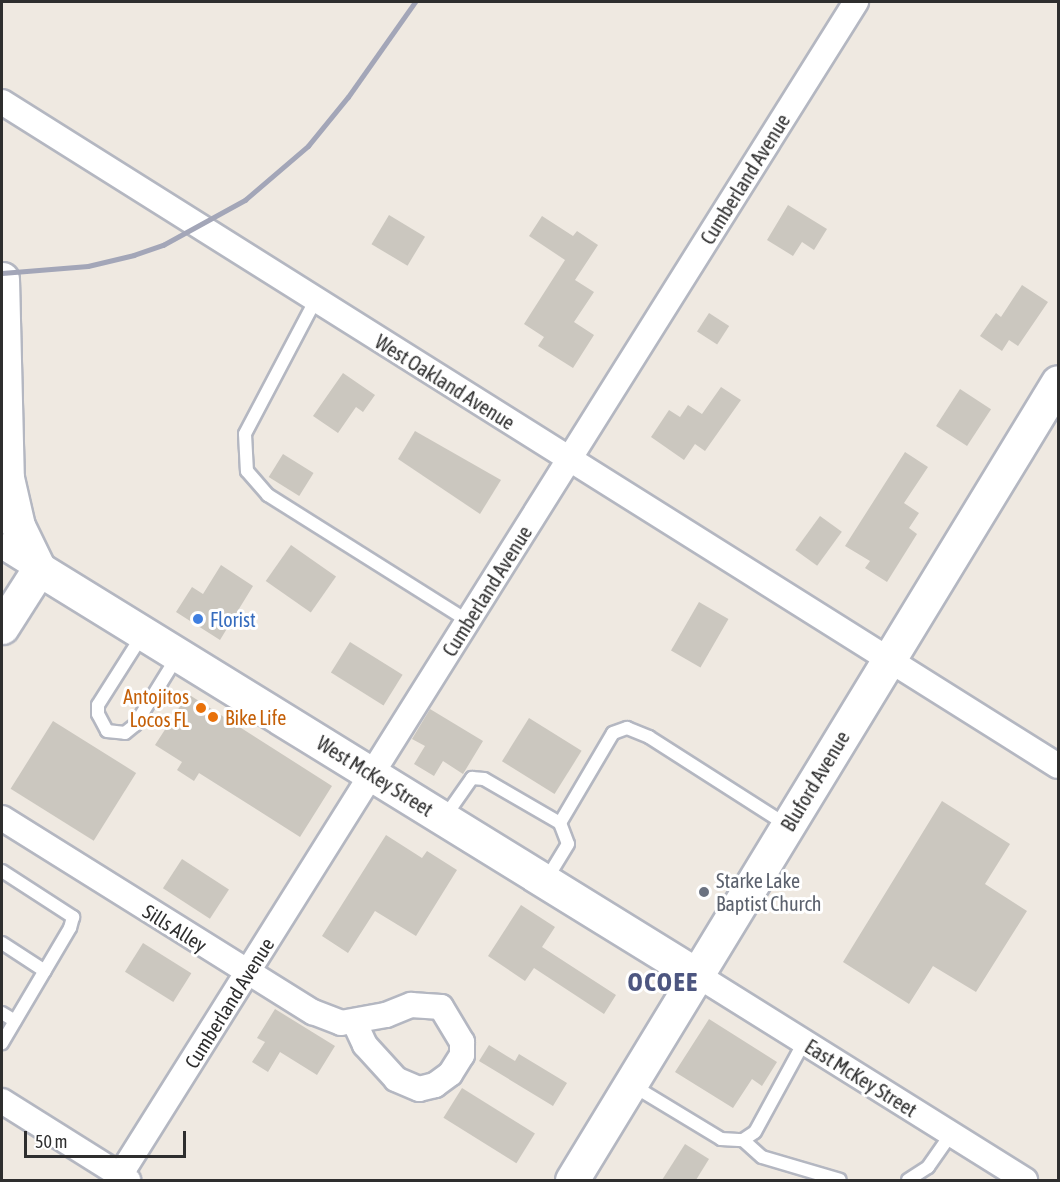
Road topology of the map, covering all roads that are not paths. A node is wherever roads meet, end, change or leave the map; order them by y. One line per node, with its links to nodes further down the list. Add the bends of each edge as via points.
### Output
1 (856, 2): 7 (street, Cumberland Avenue)
2 (2, 102): 4 (street, West Oakland Avenue)
3 (2, 279): 5 (street)
4 (315, 301): 7 (street, West Oakland Avenue); 10 (lane, via 245,434 247,471 268,495)
5 (2, 340): 9 (street, via 7,478 18,526)
6 (1059, 382): 14 (street, Bluford Avenue)
7 (568, 460): 10 (street, Cumberland Avenue); 14 (street, West Oakland Avenue)
8 (2, 546): 9 (street, West McKey Street)
9 (45, 573): 11 (street); 12 (street, West McKey Street)
10 (468, 621): 16 (street, Cumberland Avenue)
11 (2, 627)
12 (144, 633): 13 (street, West McKey Street); 13 (lane, via 99,705 98,714 107,731 125,733 135,725)
13 (178, 655): 16 (street, West McKey Street)
14 (889, 660): 15 (street, West Oakland Avenue); 20 (street, Bluford Avenue)
15 (1059, 766)
16 (373, 775): 18 (street, West McKey Street); 25 (street, Cumberland Avenue)
17 (2, 818): 25 (street, Sills Alley)
18 (444, 819): 19 (lane, via 472,778 484,779); 22 (street, West McKey Street)
19 (560, 823): 20 (lane, via 613,733 627,728 649,737); 22 (lane, via 568,844)
20 (788, 827): 26 (street, Bluford Avenue)
21 (2, 871): 24 (lane, via 73,917)
22 (545, 882): 26 (street, West McKey Street)
23 (2, 943): 24 (lane)
24 (45, 971): 28 (lane)
25 (248, 973): 29 (street, Sills Alley, via 313,1012 341,1023); 36 (street, Cumberland Avenue)
26 (697, 975): 30 (street, East McKey Street); 32 (street, Bluford Avenue)
27 (2, 1013): 28 (lane)
28 (15, 1021): 31 (lane)
29 (354, 1021)
30 (804, 1042): 34 (street, East McKey Street); 35 (lane, via 755,1132)
31 (2, 1043)
32 (631, 1084): 35 (lane, via 721,1139); 37 (street, Bluford Avenue)
33 (2, 1101): 36 (street)
34 (951, 1134): 39 (lane, via 928,1167); 40 (street, East McKey Street)
35 (743, 1140): 38 (lane, via 762,1158)
36 (122, 1179)
37 (572, 1180)
38 (840, 1180)
39 (908, 1180)
40 (1024, 1180)

